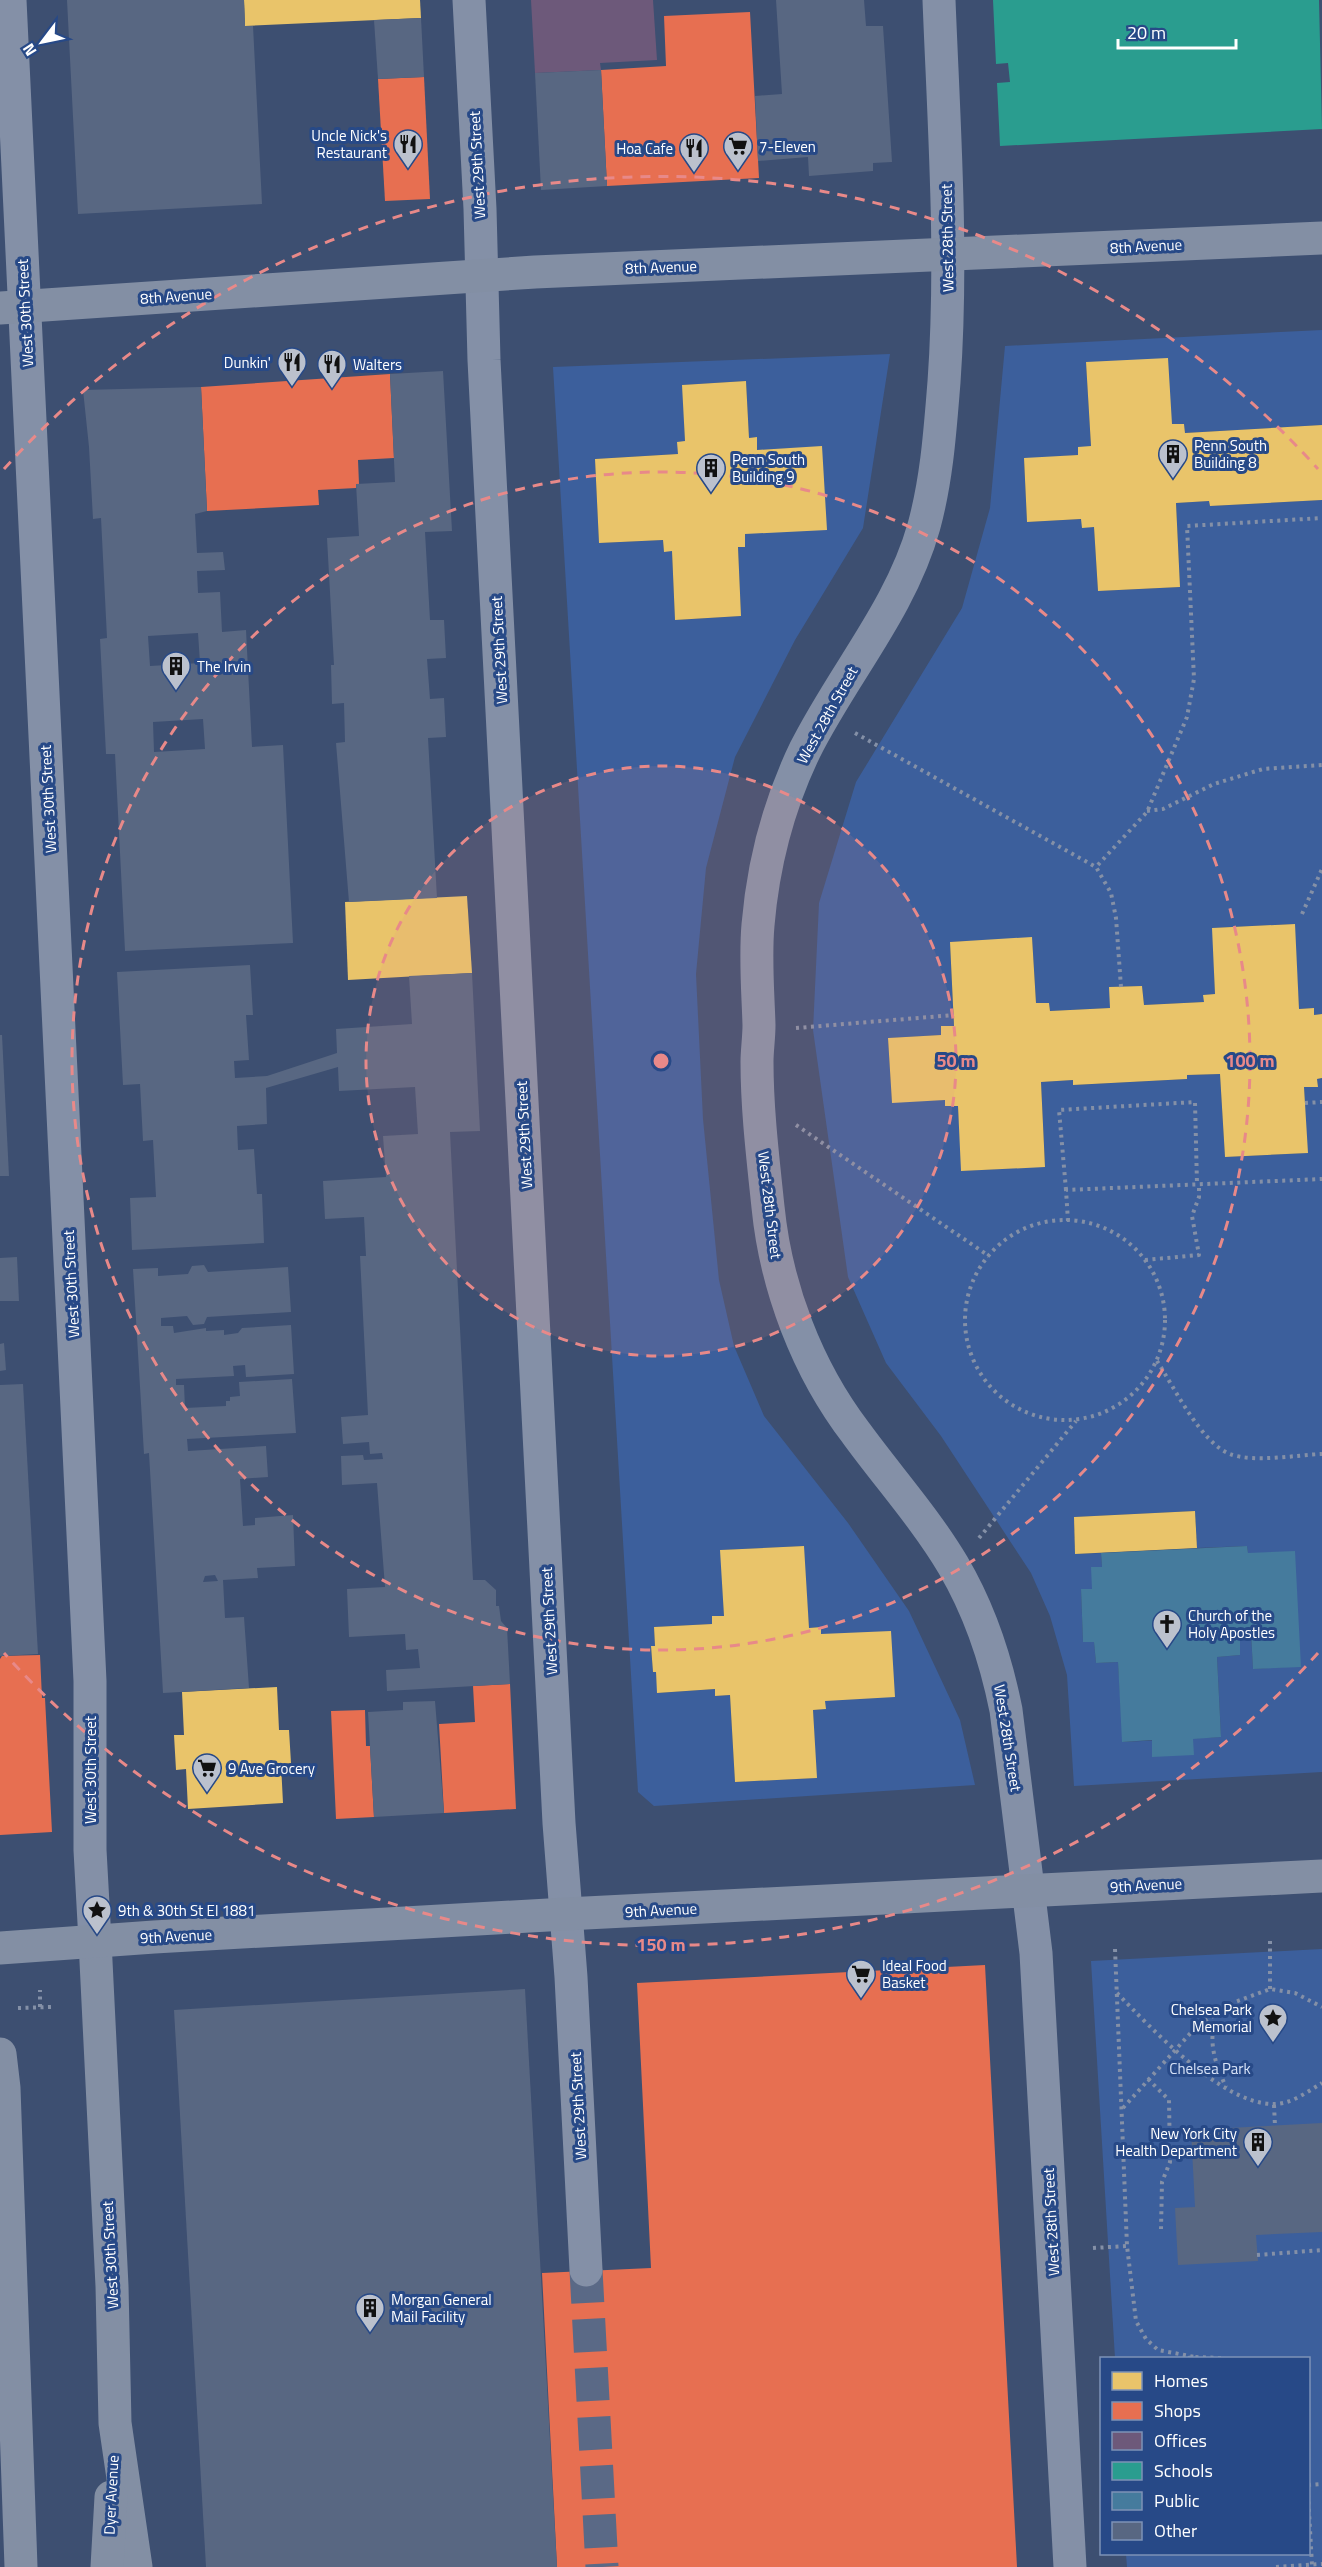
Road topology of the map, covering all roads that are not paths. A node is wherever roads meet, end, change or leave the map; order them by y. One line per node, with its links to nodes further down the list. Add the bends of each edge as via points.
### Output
1 (10, 0): 7 (street, West 30th Street)
2 (469, 0): 6 (street, West 29th Street)
3 (939, 0): 5 (street, West 28th Street)
4 (1322, 238): 5 (main road, 8th Avenue)
5 (949, 255): 6 (main road, 8th Avenue); 9 (street, West 28th Street, via 940,447 923,529 889,611 824,716 800,764 772,841 758,927 757,1063 772,1240 779,1270 817,1371 841,1413 954,1567 983,1630 1000,1684 1010,1738)
6 (482, 275): 7 (main road, 8th Avenue); 10 (street, West 29th Street)
7 (12, 307): 11 (street, West 30th Street, via 90,1681 90,1850)
8 (1322, 1876): 9 (main road, 9th Avenue)
9 (1028, 1892): 10 (main road, 9th Avenue); 19 (street, West 28th Street, via 1036,1953)
10 (566, 1914): 11 (main road, 9th Avenue); 14 (street, West 29th Street)
11 (95, 1941): 12 (main road, 9th Avenue); 15 (main road, West 30th Street)
12 (0, 1948)
13 (0, 2054): 16 (main road)
14 (586, 2270)
15 (115, 2423): 17 (main road, Dyer Avenue); 18 (main road, West 30th Street)
16 (21, 2567)
17 (107, 2567)
18 (136, 2567)
19 (1070, 2567)

